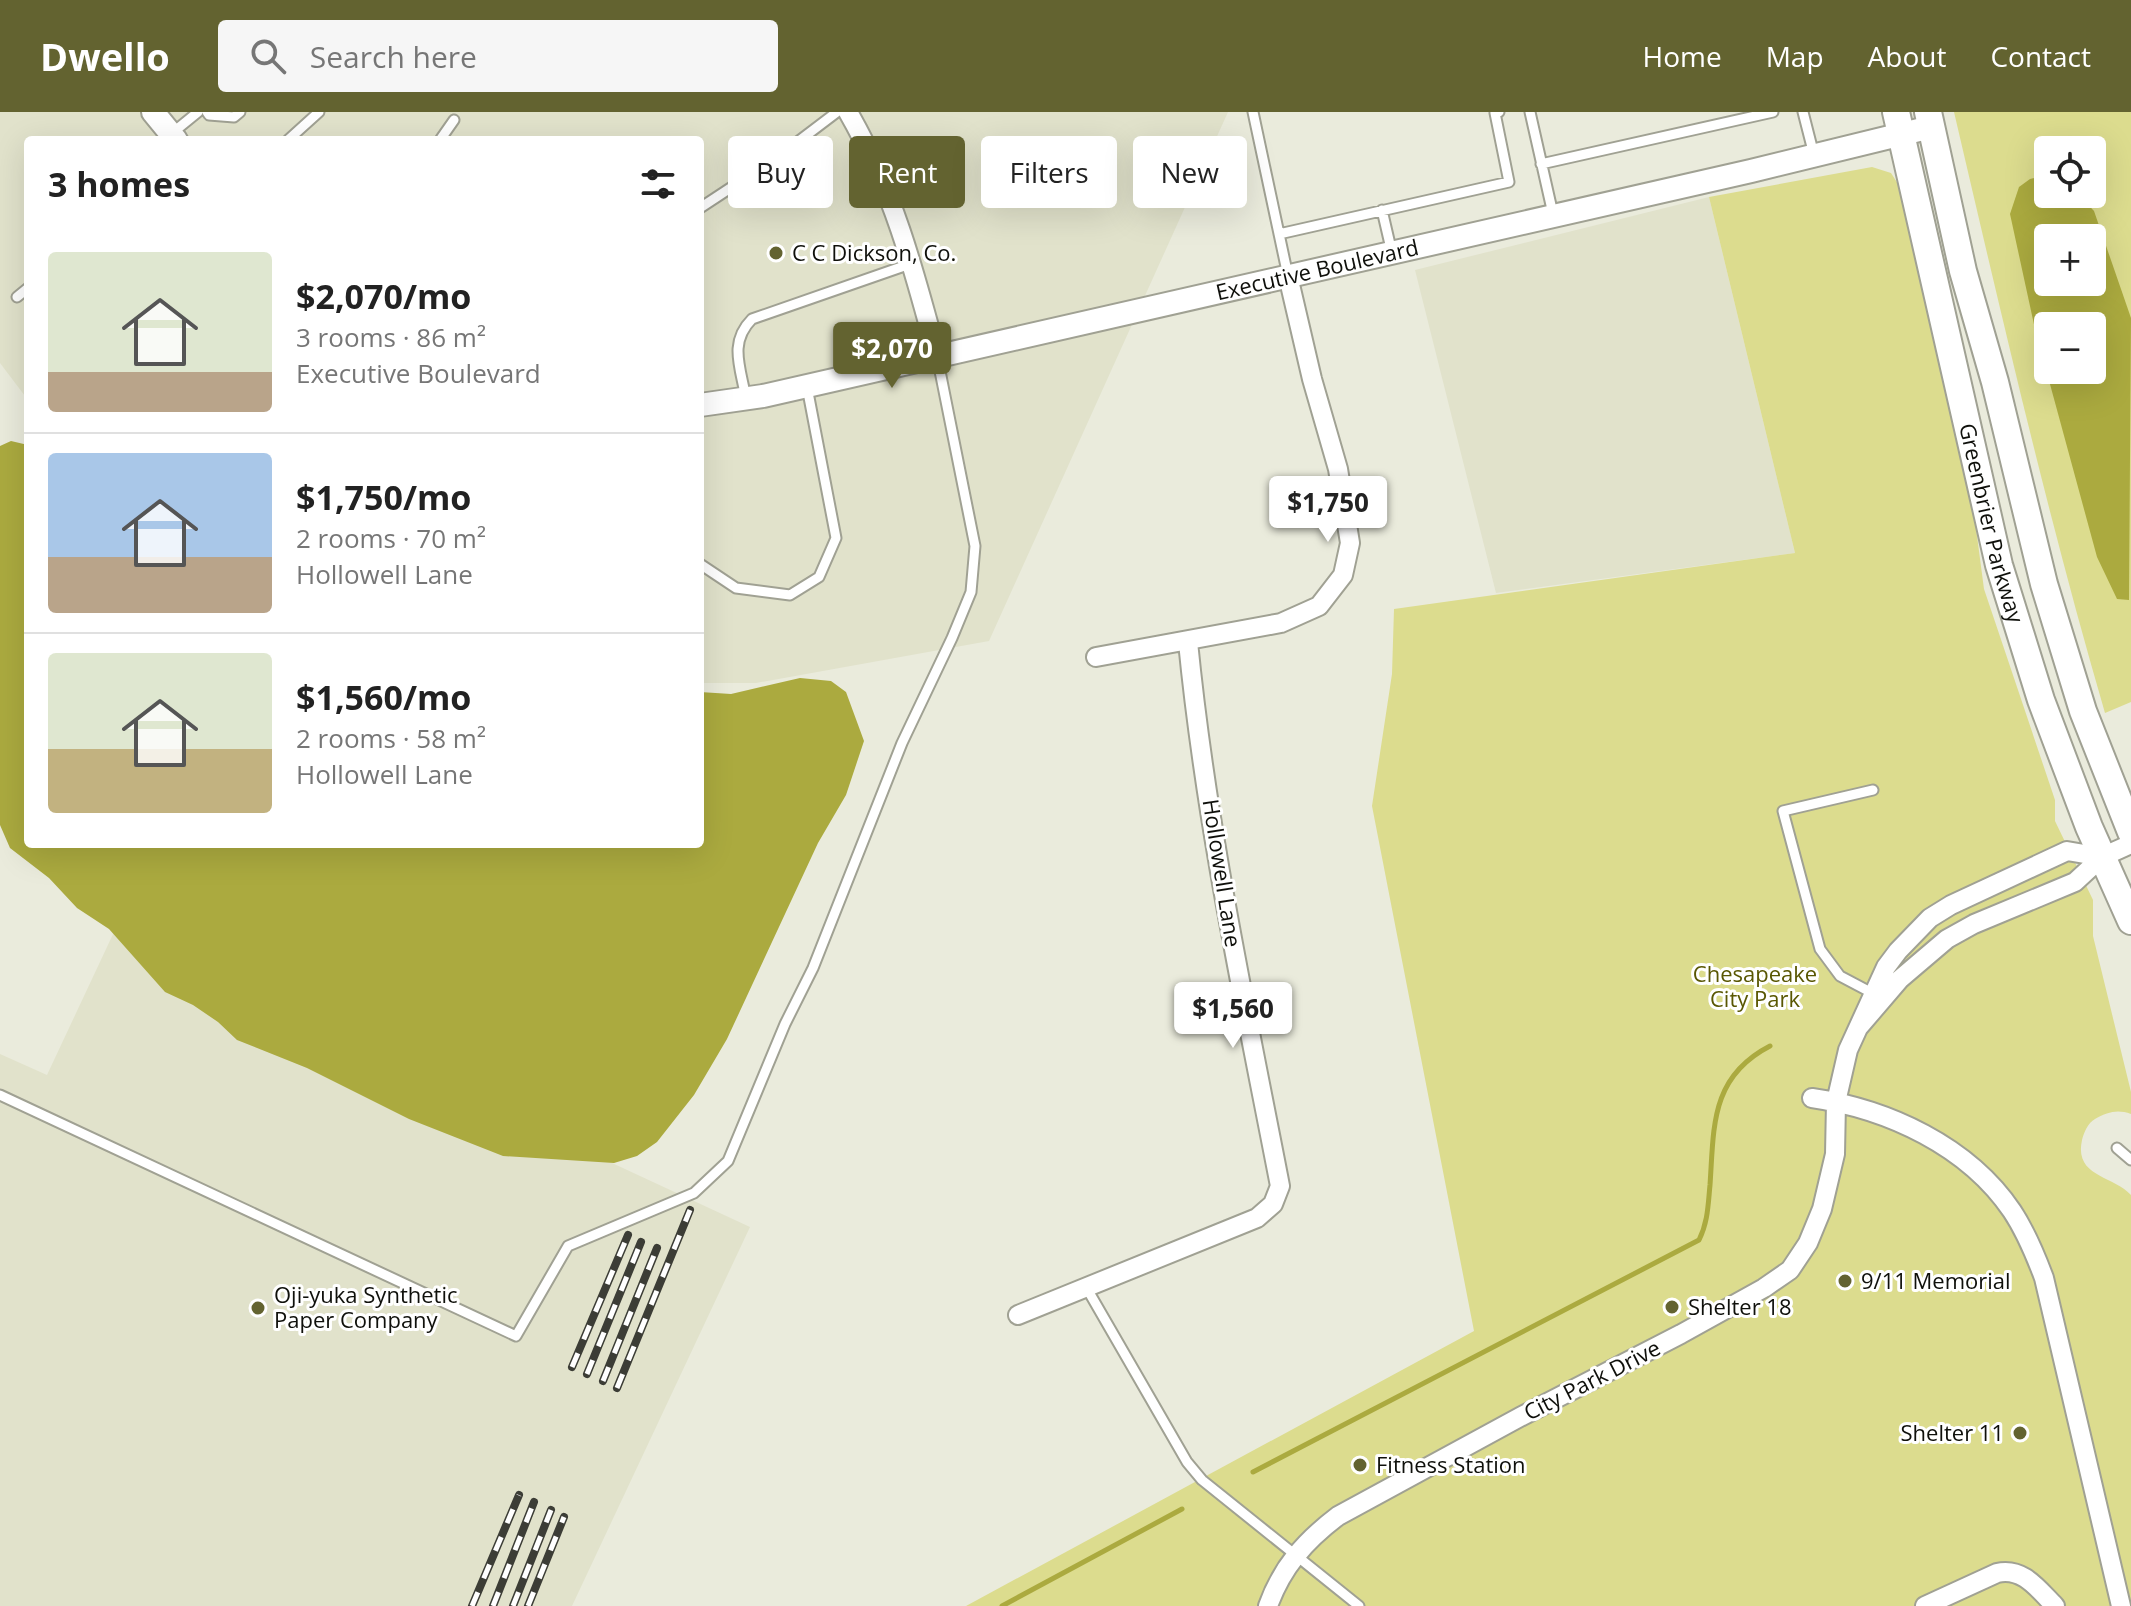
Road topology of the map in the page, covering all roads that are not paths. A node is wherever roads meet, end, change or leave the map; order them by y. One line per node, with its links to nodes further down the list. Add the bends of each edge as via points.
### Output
1 (153, 112): 16 (street)
2 (198, 112): 17 (lane)
3 (207, 112): 4 (lane, via 234,117)
4 (240, 112)
5 (319, 112): 18 (lane)
6 (837, 112): 22 (lane)
7 (848, 112): 27 (street, via 887,189)
8 (1253, 112): 25 (lane)
9 (1499, 112): 23 (lane, via 1495,113 1509,182)
10 (1530, 112): 21 (lane)
11 (1773, 112): 21 (lane)
12 (1803, 112): 20 (lane)
13 (454, 120): 19 (lane)
14 (1929, 120): 15 (street, Executive Boulevard); 39 (main road, Greenbrier Parkway, via 2044,584 2083,711)
15 (1898, 123): 20 (street, Executive Boulevard); 41 (main road, Greenbrier Parkway, via 1999,565 2041,700)
16 (172, 136)
17 (174, 136)
18 (292, 136)
19 (443, 136)
20 (1814, 156): 24 (street, Executive Boulevard)
21 (1541, 164): 24 (lane)
22 (704, 205)
23 (1382, 210): 25 (lane); 26 (lane)
24 (1553, 216): 26 (street, Executive Boulevard)
25 (1279, 234): 28 (lane)
26 (1392, 253): 28 (street, Executive Boulevard)
27 (913, 263): 31 (street); 33 (lane, via 752,319 740,331 738,347)
28 (1288, 276): 31 (street, Executive Boulevard); 36 (street, via 1338,469 1348,558 1343,575 1319,606 1298,617)
29 (24, 291): 30 (lane)
30 (17, 297)
31 (937, 356): 32 (street, Executive Boulevard); 44 (lane, via 975,546 971,592 902,743 813,968 728,1161 694,1193 568,1246 516,1336)
32 (806, 386): 33 (street, Executive Boulevard); 35 (lane, via 836,538 819,577 790,595 736,588)
33 (746, 399): 34 (street, Executive Boulevard)
34 (704, 404)
35 (704, 567)
36 (1188, 642): 37 (street); 49 (street, Hollowell Lane, via 1233,942 1280,1186 1273,1204 1257,1218)
37 (1096, 657)
38 (1873, 790): 43 (lane, via 1783,811 1820,949 1840,976)
39 (2131, 832)
40 (2131, 844): 41 (street)
41 (2102, 857): 42 (main road, Greenbrier Parkway); 43 (street, City Park Drive, via 2075,882 1947,939); 43 (street, City Park Drive, via 2067,851 1951,905 1910,936 1886,967)
42 (2131, 921)
43 (1878, 996): 46 (street, City Park Drive, via 1858,1028)
44 (0, 1095)
45 (1812, 1098): 46 (street)
46 (1836, 1102): 51 (street, City Park Drive, via 1835,1154 1822,1209 1790,1270 1681,1334 1338,1516); 56 (street, via 1912,1128 1972,1168 1999,1195 2031,1244 2044,1278)
47 (2117, 1148): 48 (lane)
48 (2131, 1160)
49 (1086, 1287): 50 (street, Hollowell Lane); 51 (lane, via 1187,1462 1202,1480)
50 (1018, 1315)
51 (1296, 1554): 52 (street, City Park Drive); 53 (lane)
52 (1268, 1606)
53 (1359, 1606)
54 (1925, 1606): 55 (street, via 2009,1570 2033,1583)
55 (2055, 1606)
56 (2121, 1606)

